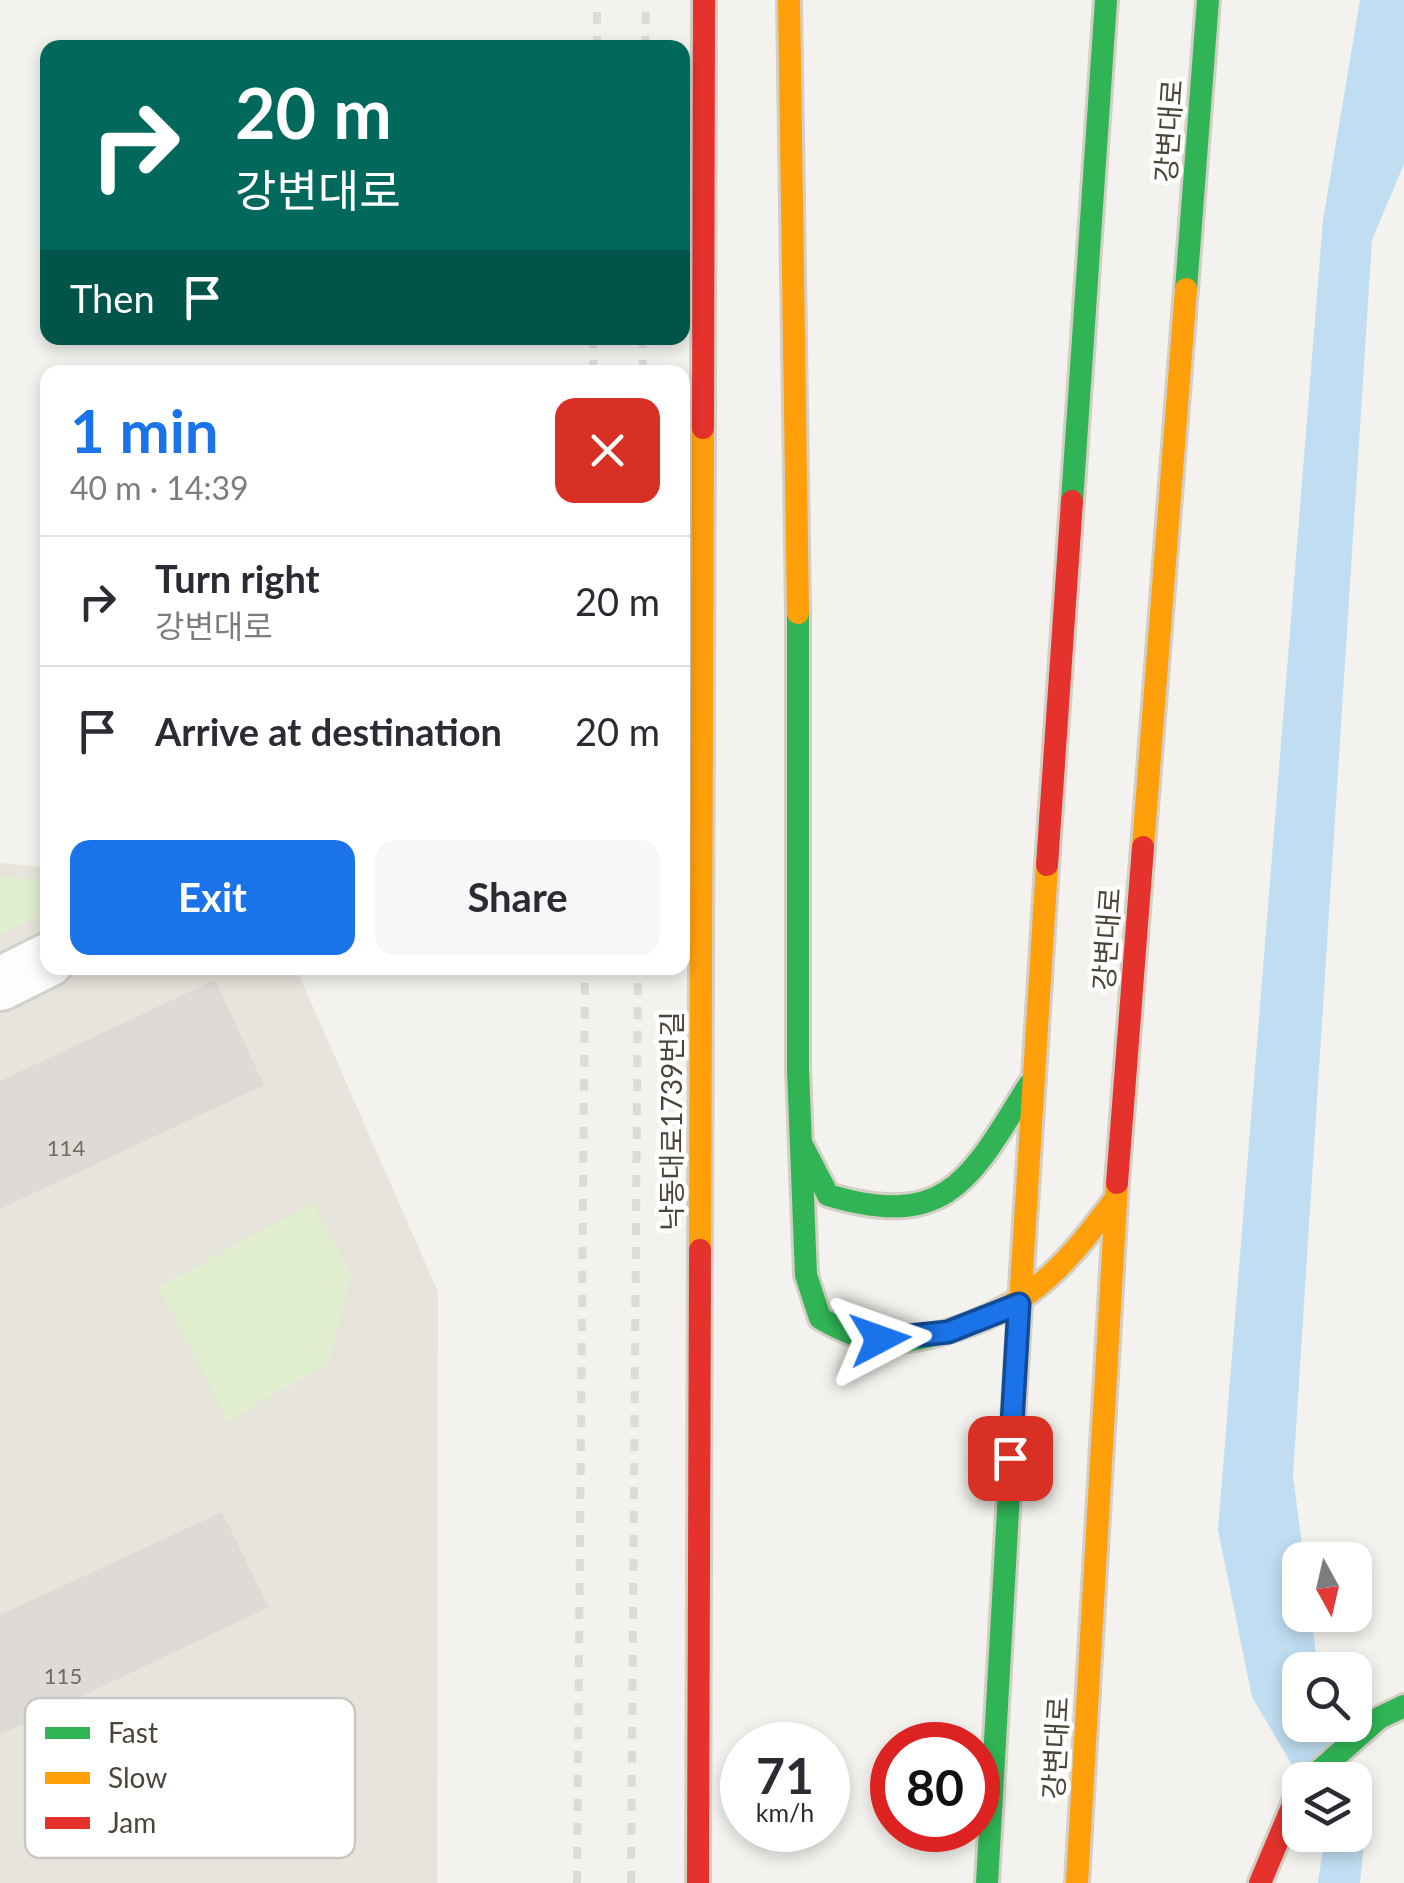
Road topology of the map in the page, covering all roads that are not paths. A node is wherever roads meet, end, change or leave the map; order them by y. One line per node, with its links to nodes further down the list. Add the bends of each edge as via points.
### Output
1 (704, 0): 14 (main road, 낙동대로1739번길)
2 (789, 0): 8 (main road)
3 (1106, 0): 7 (main road)
4 (1208, 0): 9 (main road, 강변대로)
5 (40, 964): 6 (street)
6 (0, 984)
7 (1032, 1079): 8 (main road, via 972,1175 918,1210 864,1208 828,1194); 10 (main road)
8 (801, 1143): 10 (main road, via 806,1275 820,1318 856,1338 904,1340 948,1332)
9 (1116, 1198): 10 (main road, via 1059,1270); 16 (main road, 강변대로)
10 (1019, 1304): 15 (main road)
11 (1404, 1706): 12 (main road)
12 (1330, 1762)
13 (1282, 1831): 17 (main road)
14 (698, 1883)
15 (987, 1883)
16 (1077, 1883)
17 (1260, 1883)

